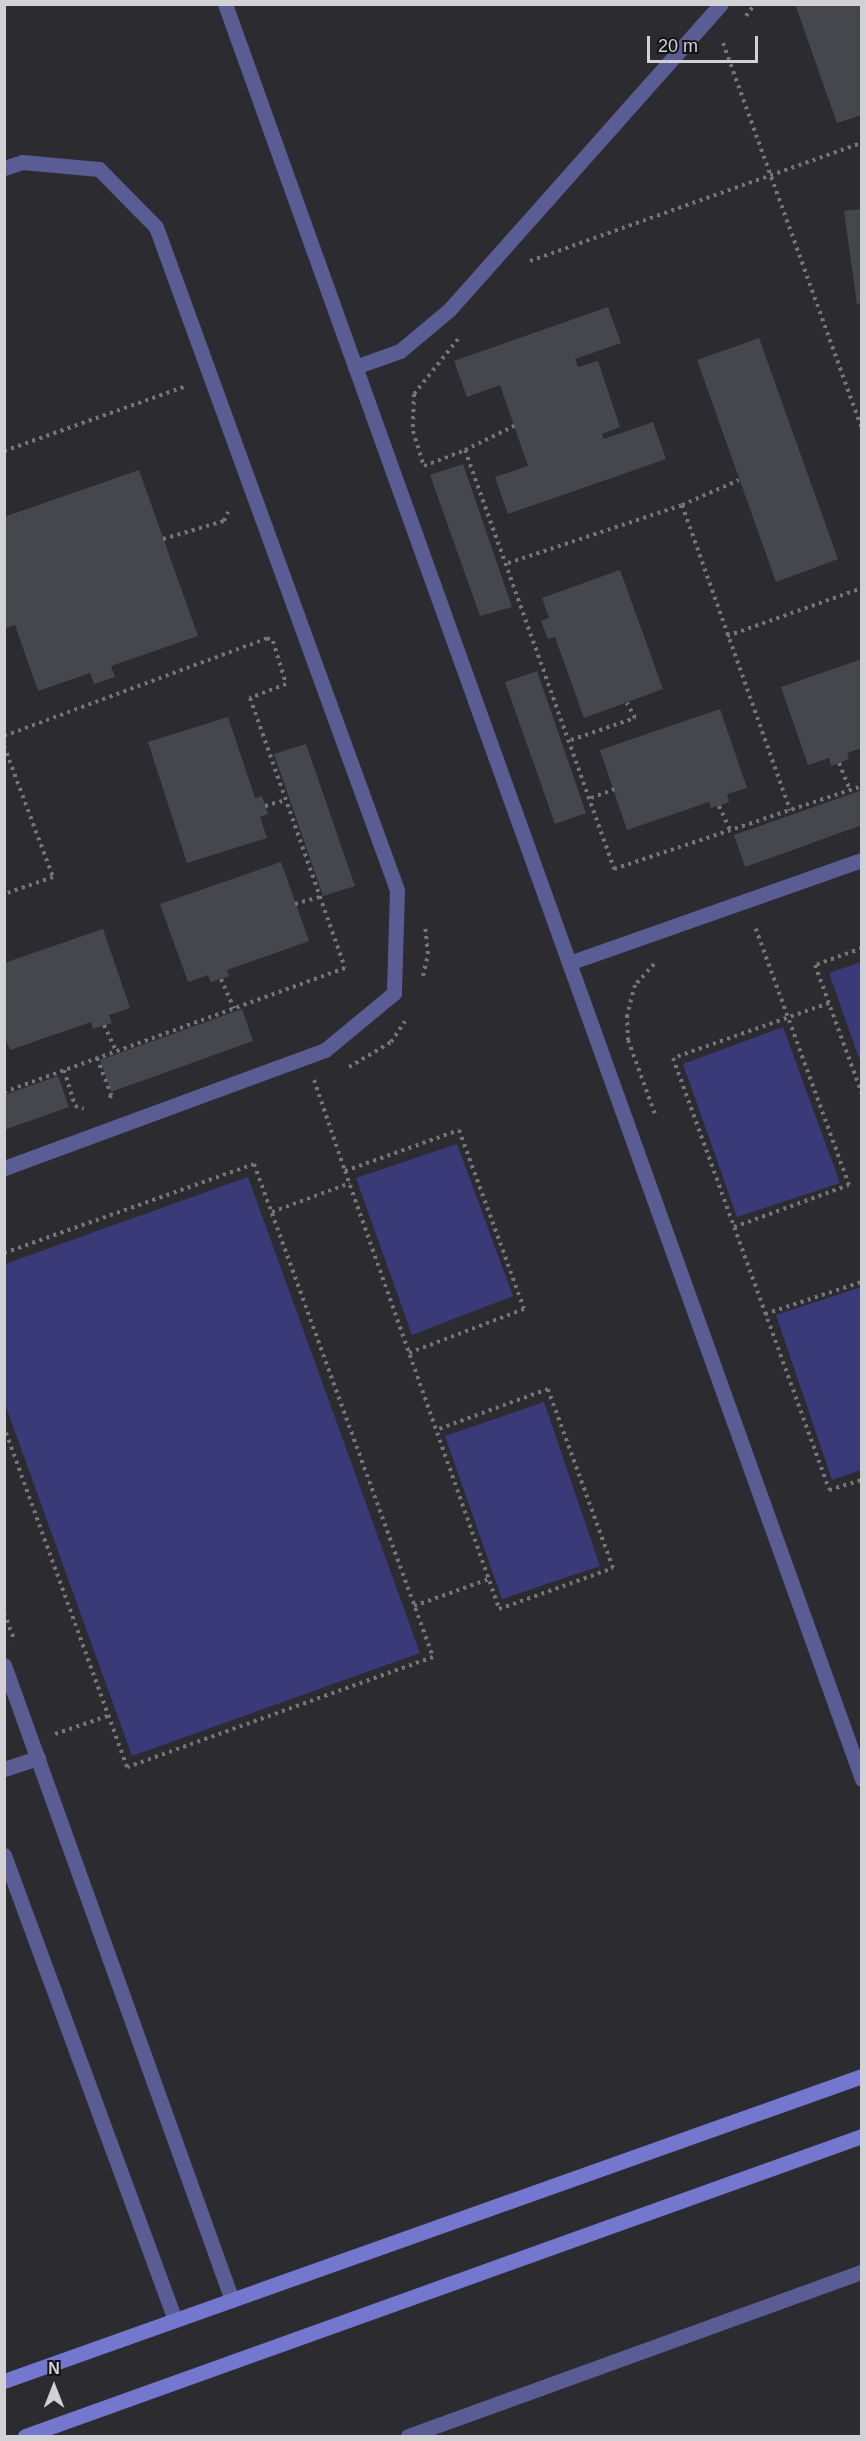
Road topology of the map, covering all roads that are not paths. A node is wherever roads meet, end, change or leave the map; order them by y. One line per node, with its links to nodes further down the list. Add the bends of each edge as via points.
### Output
1 (225, 4): 4 (street)
2 (720, 4): 4 (street, via 450,309 400,351)
3 (4, 168): 7 (street, via 22,162 99,169 156,227 397,890 394,993 325,1050)
4 (355, 367): 6 (street)
5 (861, 860): 6 (street)
6 (569, 963): 11 (street)
7 (4, 1168)
8 (4, 1665): 9 (street)
9 (38, 1758): 10 (street); 16 (street)
10 (4, 1769)
11 (861, 1779)
12 (4, 1855): 17 (street)
13 (861, 2076): 16 (main road)
14 (861, 2136): 19 (main road)
15 (861, 2272): 20 (street)
16 (232, 2300): 17 (main road)
17 (175, 2320): 18 (main road)
18 (4, 2381)
19 (25, 2436)
20 (408, 2436)

